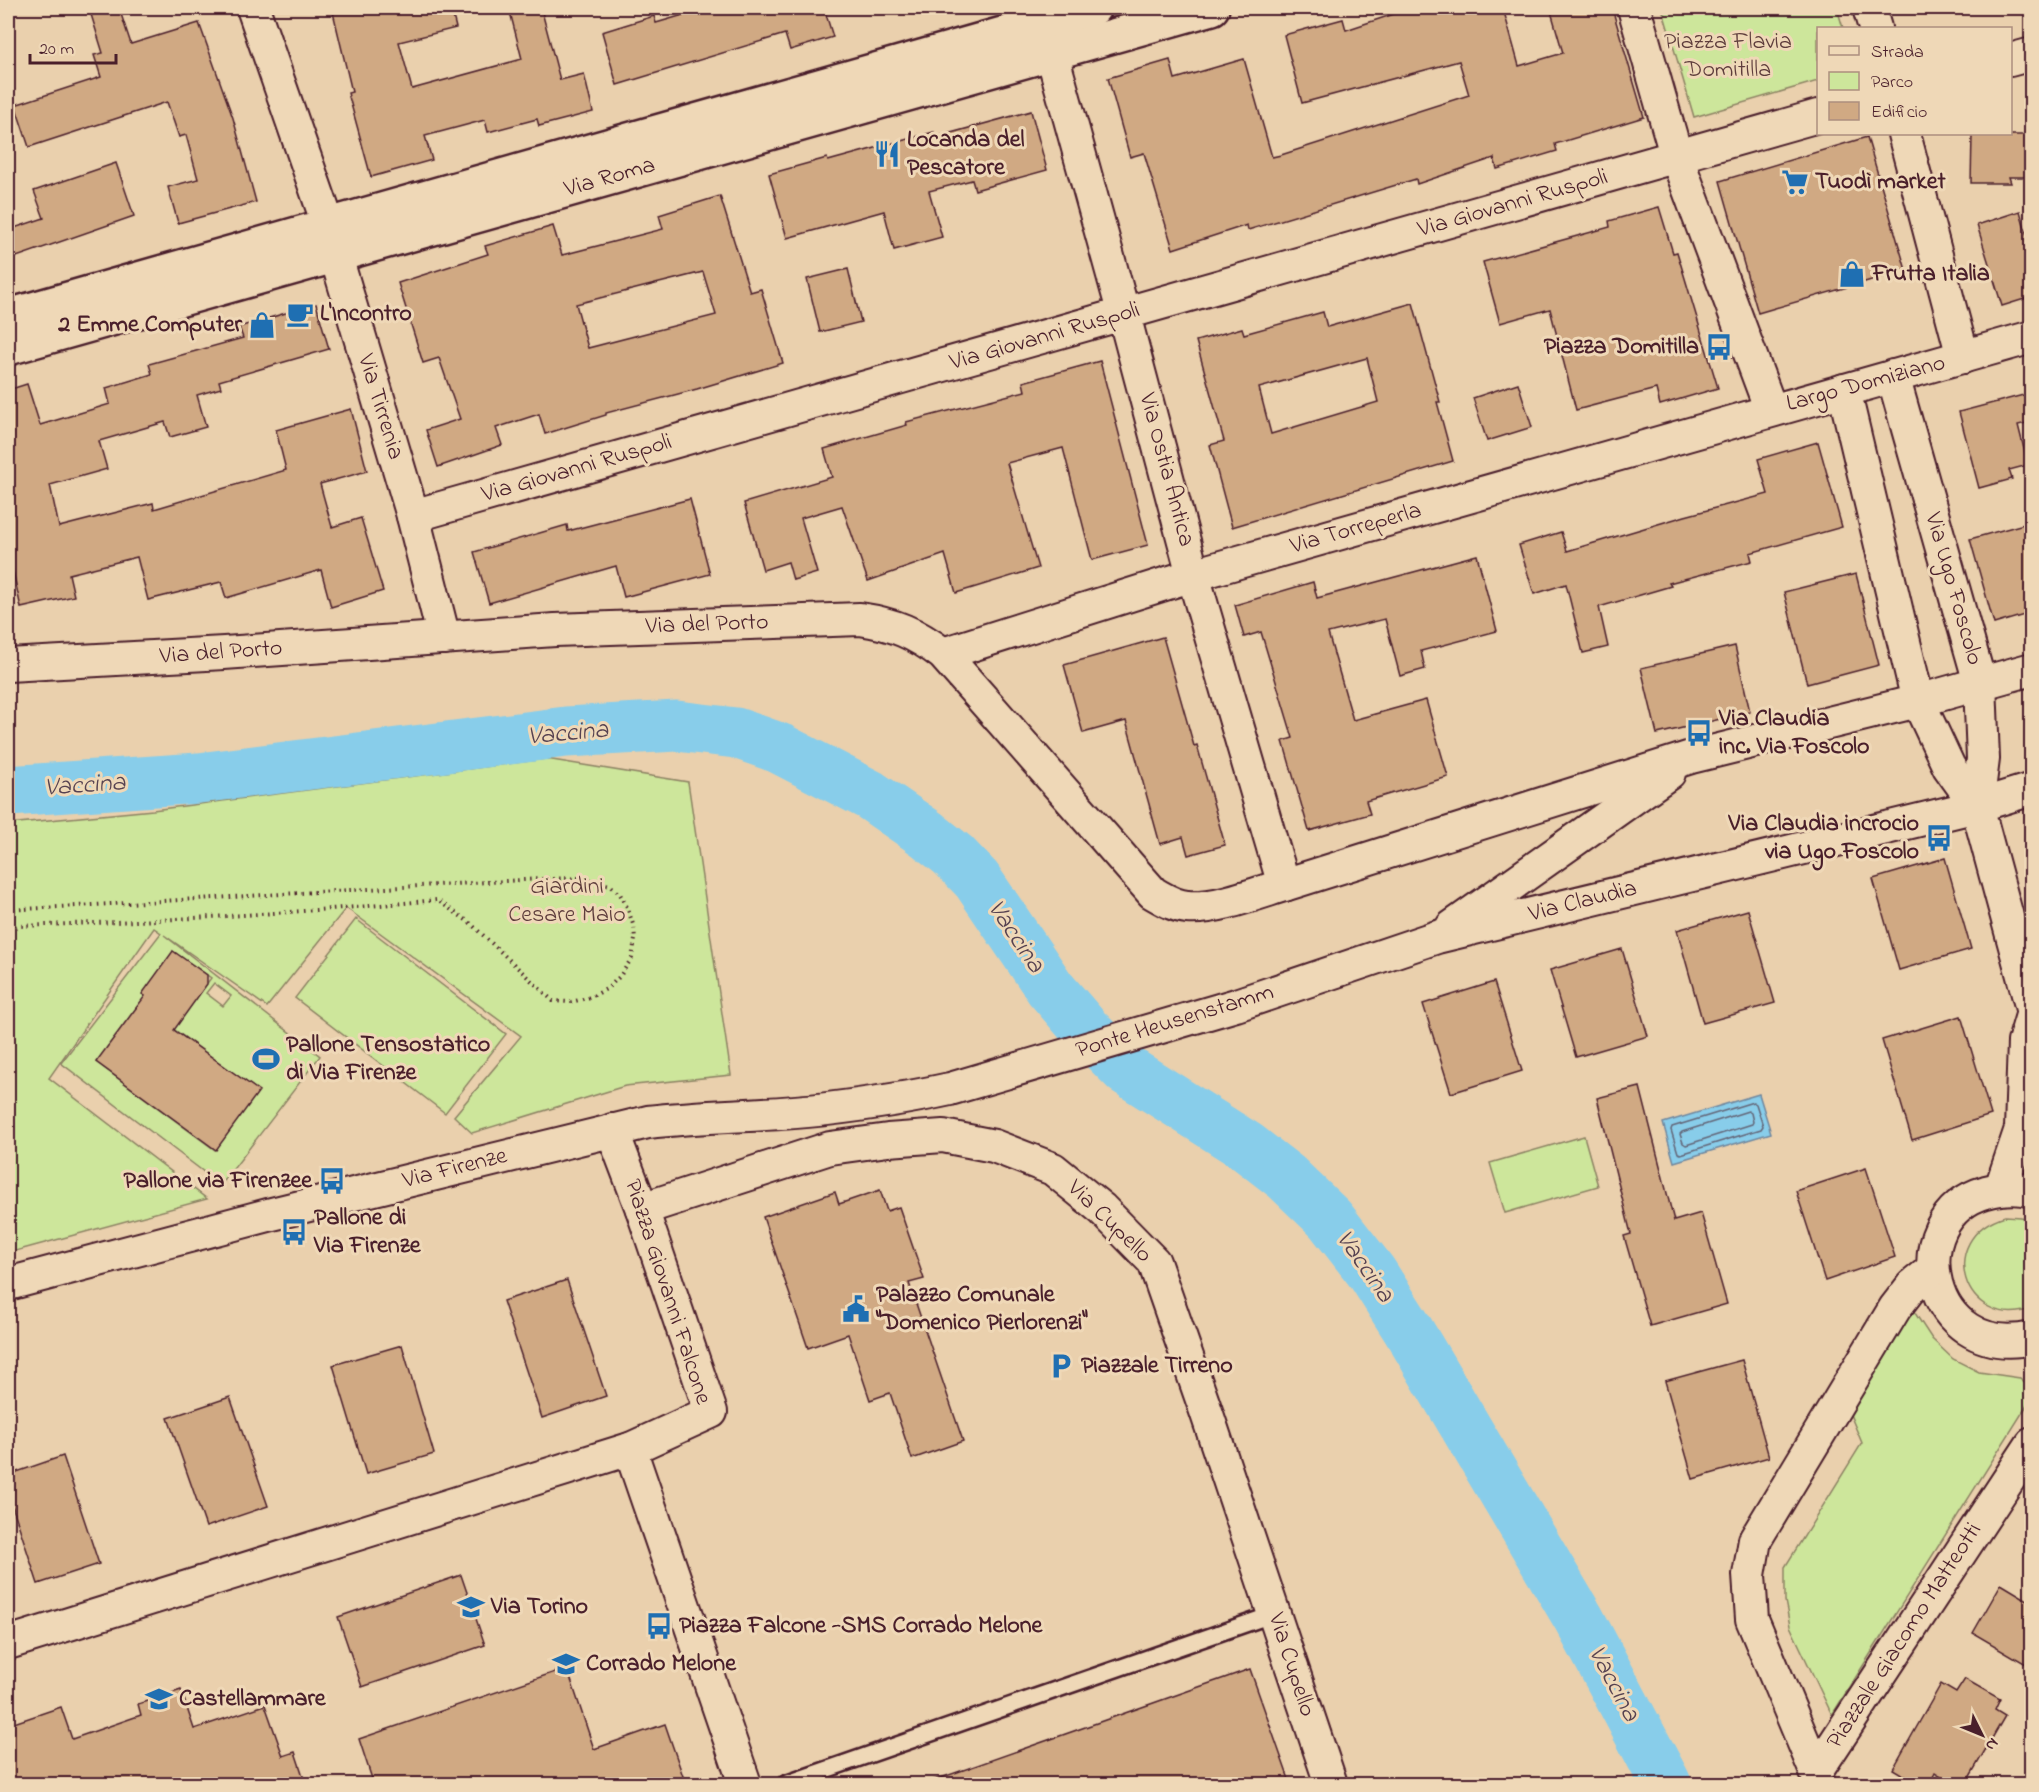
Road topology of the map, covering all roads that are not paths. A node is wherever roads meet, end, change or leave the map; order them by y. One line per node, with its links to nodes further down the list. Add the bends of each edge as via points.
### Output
1 (254, 8): 14 (street, Via Tirrenia)
2 (1094, 8): 6 (street, Via Roma)
3 (1212, 8): 8 (street, Via Roma)
4 (1634, 8): 13 (street)
5 (1869, 8): 7 (street)
6 (1036, 15): 8 (street, Via Ostia Antica); 14 (street, Via Roma)
7 (1875, 27)
8 (1052, 54): 14 (street, Via Roma); 15 (street, Via Ostia Antica)
9 (2031, 54): 10 (street)
10 (2012, 59)
11 (1817, 116): 13 (street)
12 (1904, 135): 19 (street, Largo Domiziano)
13 (1677, 158): 15 (street, Via Giovanni Ruspoli); 22 (street, Largo Domiziano)
14 (331, 240): 16 (street, Via Roma); 18 (street, Via Roma); 23 (street, Via Tirrenia)
15 (1124, 315): 23 (street, Via Giovanni Ruspoli); 24 (street, Via Ostia Antica)
16 (8, 316)
17 (2031, 337): 19 (street)
18 (8, 348)
19 (1963, 357): 20 (street, Largo Domiziano)
20 (1893, 376): 21 (street, Largo Domiziano); 29 (street, Via Ugo Foscolo)
21 (1844, 390): 22 (street, Largo Domiziano); 30 (street, Via Ugo Foscolo)
22 (1771, 410): 24 (street, Via Torreperla)
23 (413, 516): 25 (street, Via Tirrenia)
24 (1193, 575): 26 (street, Via Torreperla); 34 (street, Via Ostia Antica)
25 (444, 638): 26 (street, Via del Porto, via 860,619 906,630); 27 (street, Via del Porto)
26 (943, 654): 34 (street, Via del Porto, via 1153,893 1172,904 1200,907)
27 (8, 665)
28 (2031, 669): 29 (street, Via Claudia)
29 (1980, 683): 30 (street, Via Claudia); 33 (street, Via Ugo Foscolo, via 1983,759)
30 (1918, 701): 31 (street, Via Claudia); 33 (street, Via Ugo Foscolo, via 1949,766)
31 (1691, 757): 34 (street, Via Claudia); 35 (street, Via Claudia)
32 (2031, 789): 33 (street, Via Claudia)
33 (1977, 806): 35 (street, Via Claudia); 36 (street, Via Ugo Foscolo)
34 (1284, 885)
35 (1437, 937): 37 (street, Ponte Heusenstamm, via 1236,1005)
36 (2031, 1007): 39 (street, Via Ugo Foscolo, via 2024,1042 2021,1129)
37 (909, 1098): 38 (street, Via Firenze, via 826,1109 701,1116)
38 (612, 1130): 41 (street, Piazza Giovanni Falcone); 43 (street, Via Firenze, via 283,1212)
39 (2001, 1188): 40 (street); 42 (street, via 1978,1194 1959,1207 1944,1225 1935,1246)
40 (2031, 1191)
41 (642, 1209): 46 (street, Piazza Giovanni Falcone, via 711,1412); 47 (street, Via Cupello, via 830,1148 888,1140 943,1136 994,1146 1053,1169 1102,1209 1154,1262)
42 (1933, 1269): 44 (street, via 1938,1293 1950,1314 1969,1330 1991,1340 2015,1342); 49 (street, Piazzale Giacomo Matteotti, via 1912,1286 1895,1308 1755,1540 1749,1575 1752,1619)
43 (11, 1286)
44 (2031, 1338)
45 (2031, 1444): 49 (street, Piazzale Giacomo Matteotti)
46 (630, 1449): 48 (street); 50 (street)
47 (1274, 1614): 51 (lane); 52 (street, Via Cupello)
48 (8, 1643)
49 (1819, 1778)
50 (745, 1785)
51 (785, 1785)
52 (1331, 1785)

